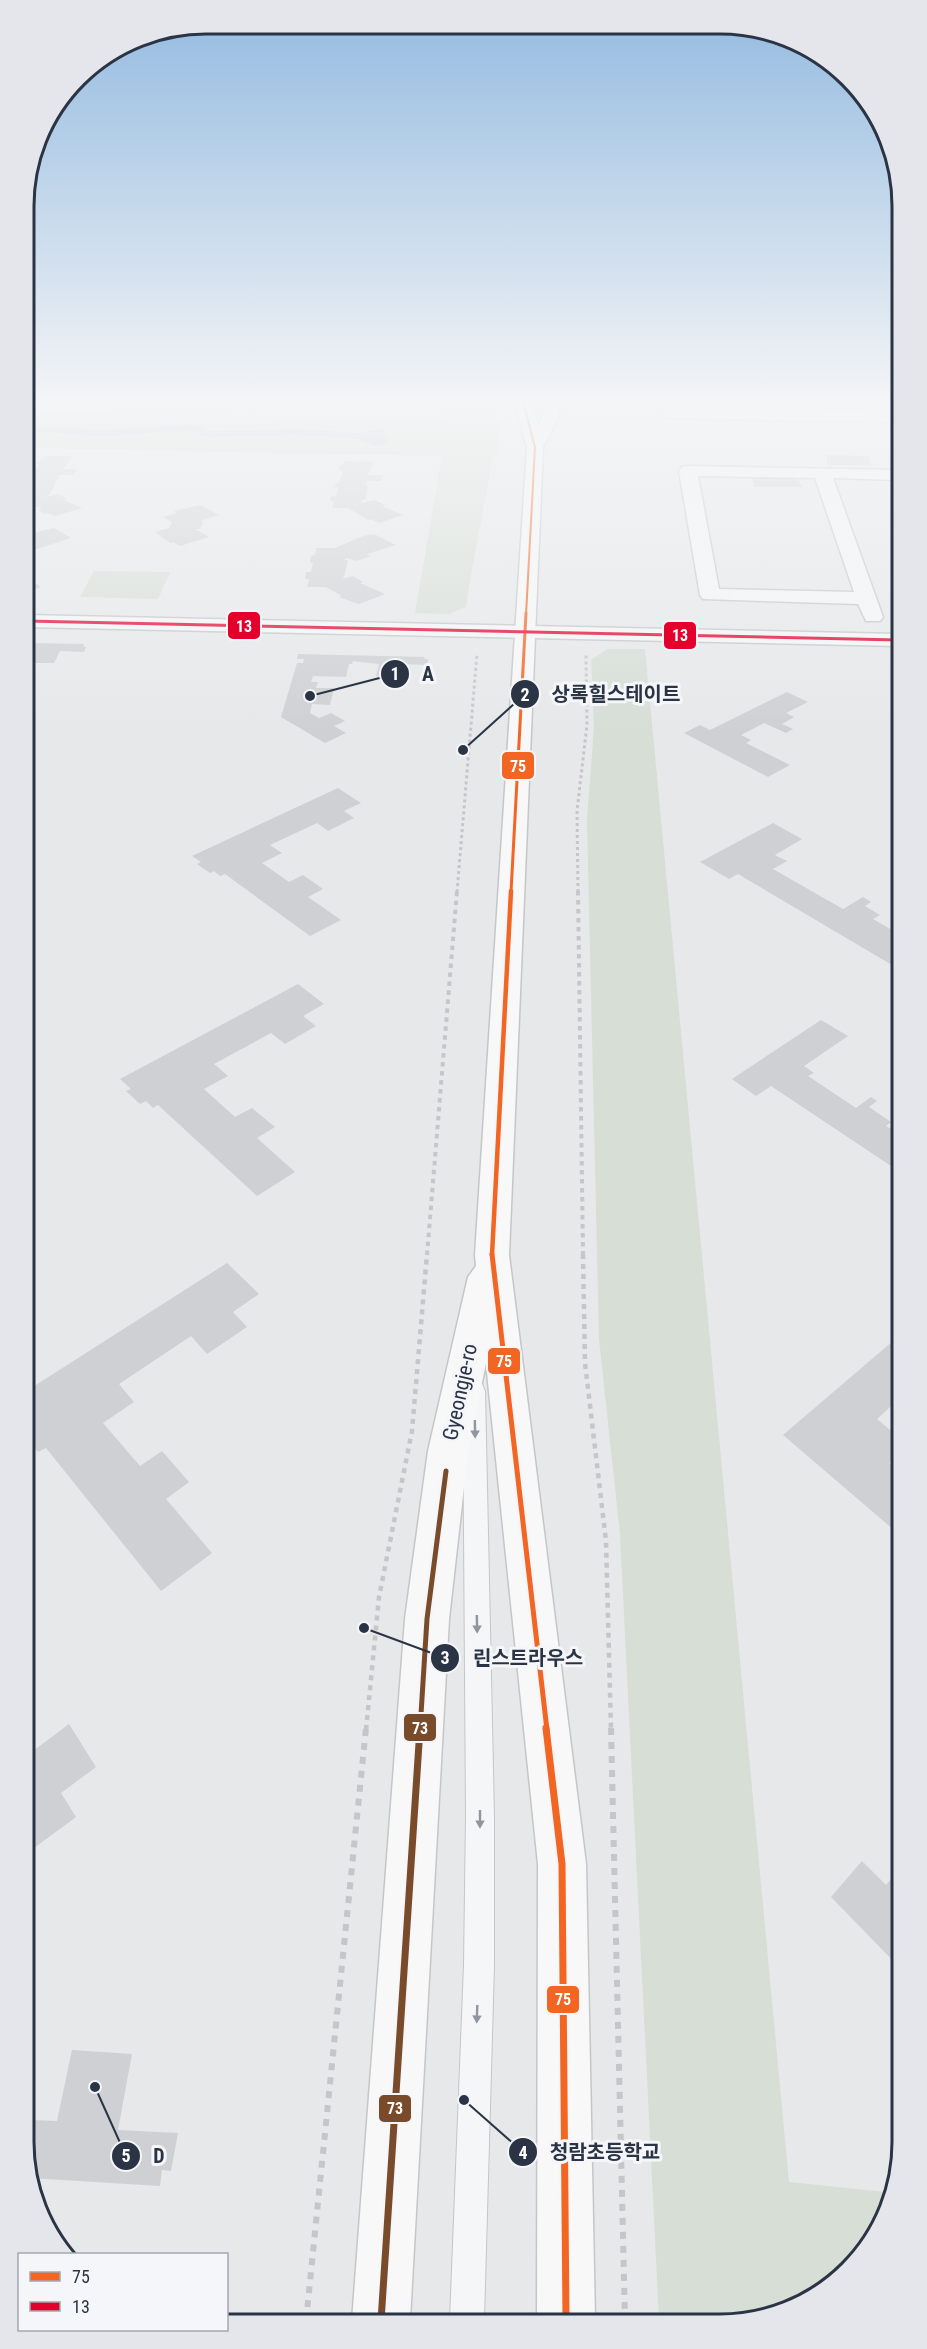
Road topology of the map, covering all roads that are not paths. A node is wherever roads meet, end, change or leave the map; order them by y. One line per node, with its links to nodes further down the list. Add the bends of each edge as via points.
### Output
1 (530, 512): 6 (main road, Gyeongje-ro)
2 (695, 512): 4 (street, via 710,595)
3 (836, 512): 4 (street)
4 (866, 598): 7 (street)
5 (35, 621): 6 (street)
6 (525, 632): 7 (street); 8 (main road, Gyeongje-ro)
7 (889, 640)
8 (492, 1255): 9 (main road, Gyeongje-ro); 12 (main road, Gyeongje-ro, via 562,1864)
9 (474, 1329): 10 (main road, Gyeongje-ro, via 448,1451 427,1619); 11 (lane, one-way to 11, via 480,1862)
10 (381, 2314)
11 (467, 2314)
12 (566, 2314)

